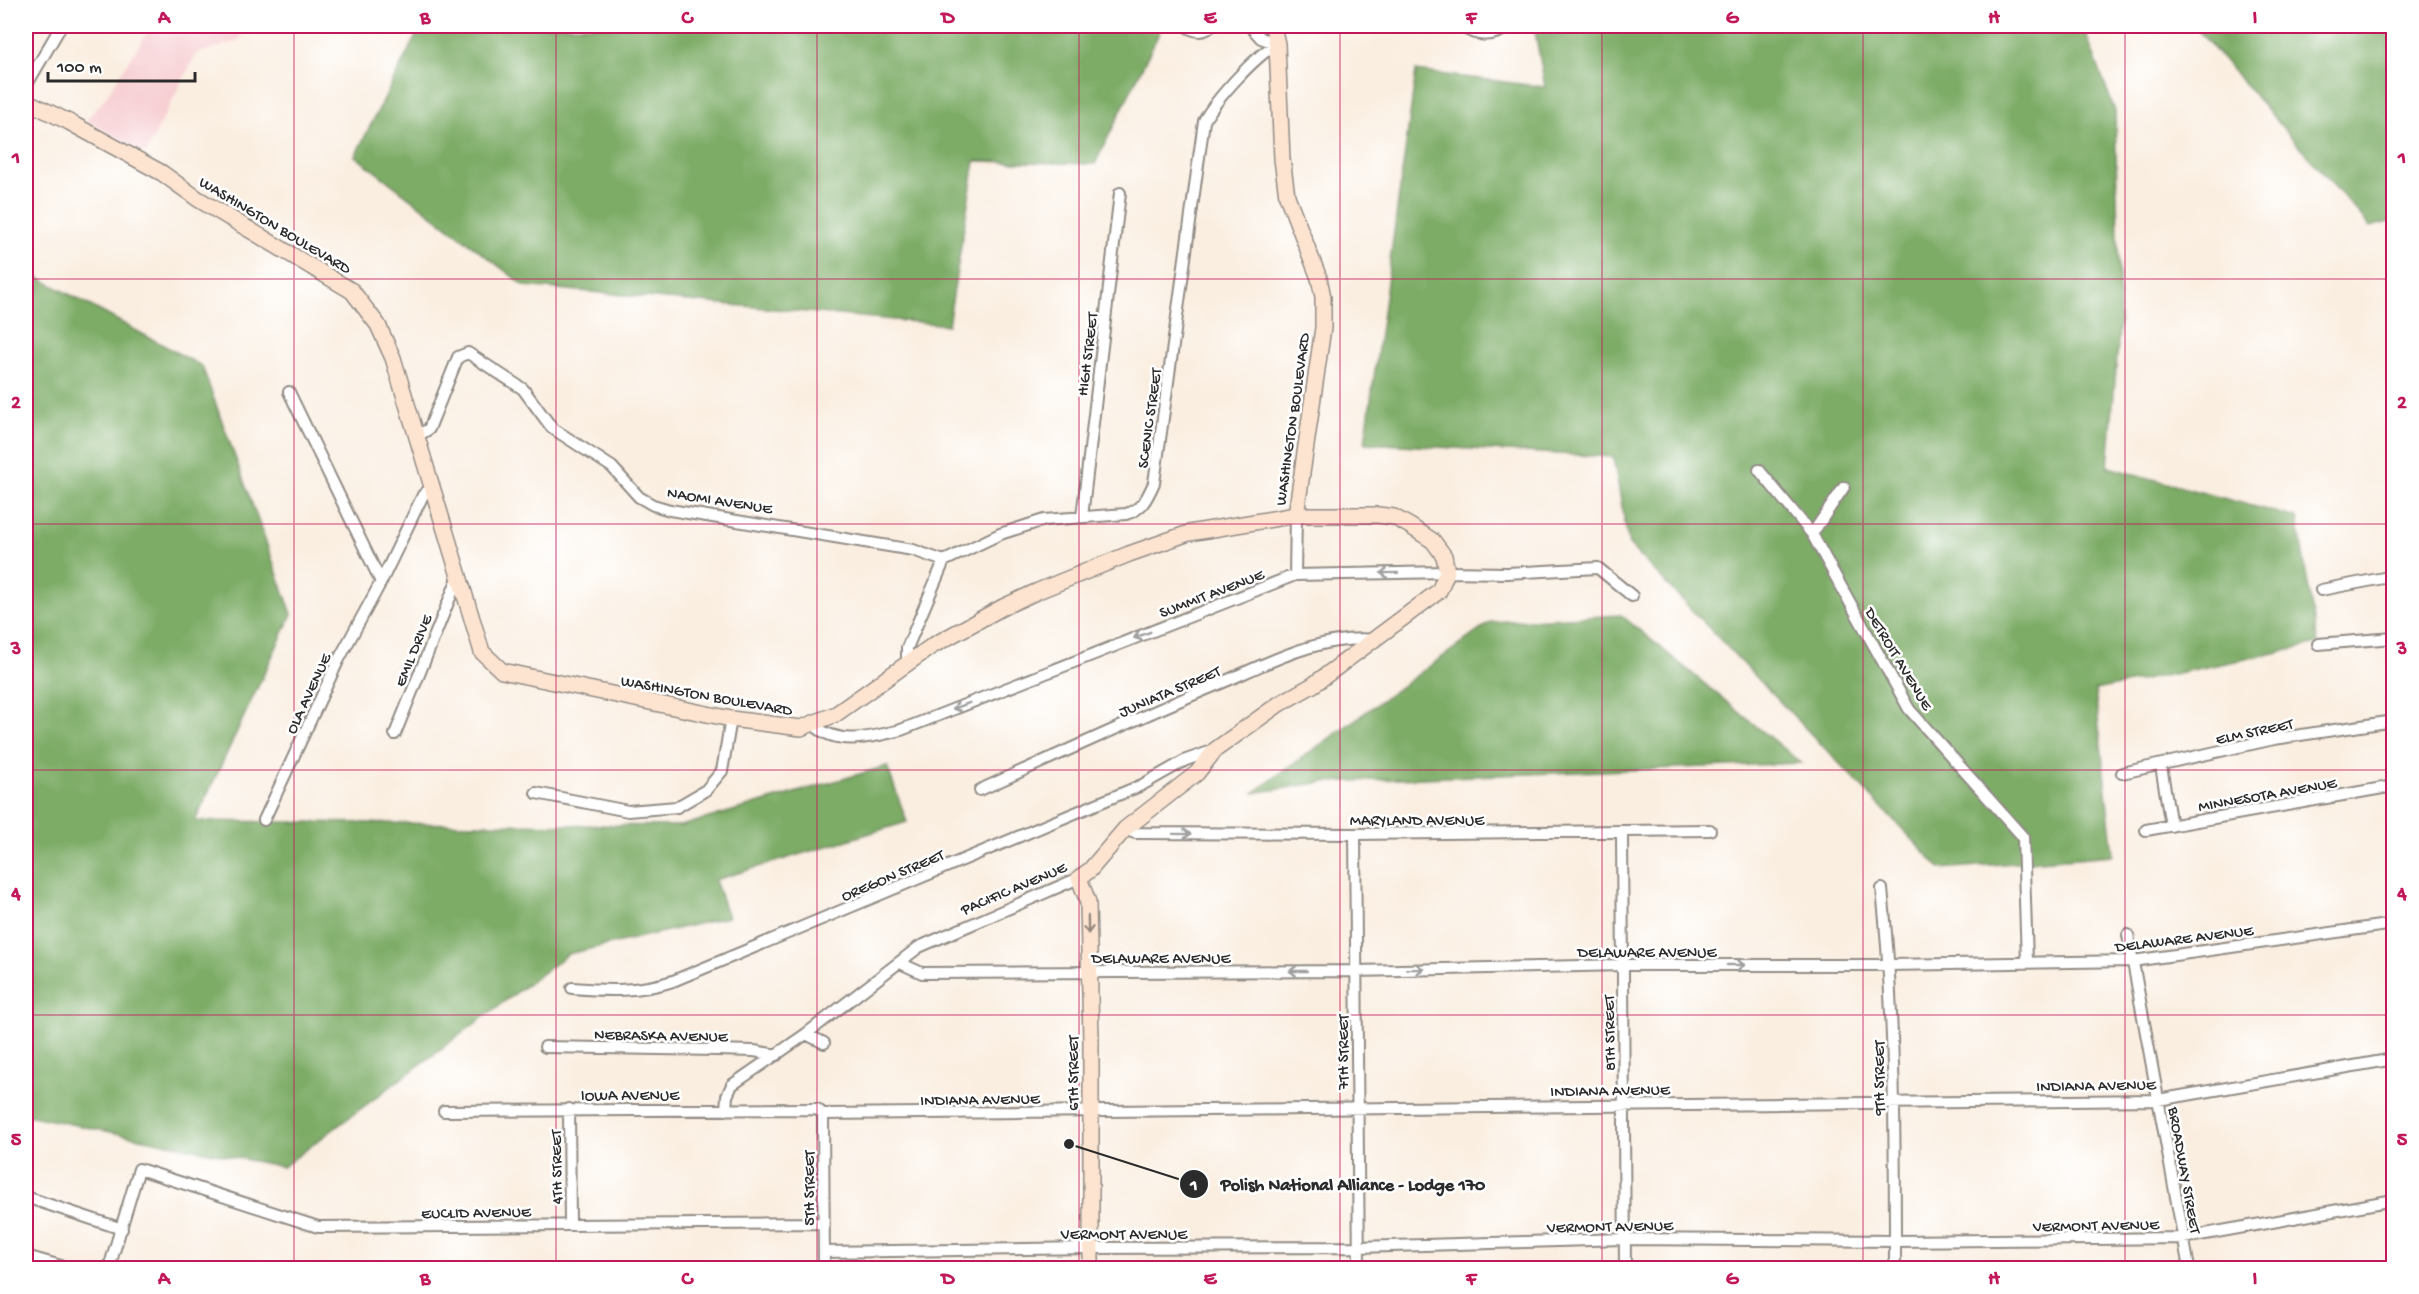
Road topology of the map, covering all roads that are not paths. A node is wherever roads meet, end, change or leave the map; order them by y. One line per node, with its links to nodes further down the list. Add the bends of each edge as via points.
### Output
1 (62, 26): 9 (street)
2 (1186, 26): 3 (street, via 1197,31)
3 (1211, 26)
4 (1250, 26): 8 (street, via 1261,39)
5 (1273, 26): 8 (street, WASHINGTON BOULEVARD)
6 (1462, 26): 7 (street, via 1479,35 1501,32)
7 (1509, 26)
8 (1277, 44): 17 (street, WASHINGTON BOULEVARD, via 1287,196 1323,297 1323,328); 18 (street, SCENIC STREET, via 1264,51 1203,121 1154,483 1136,512)
9 (26, 86)
10 (26, 101): 13 (street, WASHINGTON BOULEVARD, via 162,173 198,199 352,291 378,325 393,358)
11 (1120, 193): 18 (street, HIGH STREET)
12 (289, 393): 25 (street)
13 (416, 437): 15 (street, WASHINGTON BOULEVARD); 20 (street, NAOMI AVENUE, via 429,429 458,357 468,353 523,389 552,428 612,467 639,497 653,505 913,550)
14 (1759, 470): 19 (street, DETROIT AVENUE)
15 (432, 487): 24 (street, WASHINGTON BOULEVARD); 25 (street, OLA AVENUE, via 423,495)
16 (1844, 487): 19 (street)
17 (1296, 515): 21 (street, via 1394,518 1433,541 1444,556); 22 (street); 31 (street, WASHINGTON BOULEVARD, via 1189,533 1129,554 1002,607)
18 (1082, 517): 20 (street, SCENIC STREET, via 1044,520 1000,534)
19 (1812, 534): 54 (street, DETROIT AVENUE, via 1909,709 2023,837)
20 (944, 561): 31 (street, via 908,648)
21 (1448, 572): 22 (street, SUMMIT AVENUE, one-way to 22); 27 (street, SUMMIT AVENUE, via 1598,568); 29 (street, PACIFIC AVENUE, via 1438,591)
22 (1295, 576): 34 (street, SUMMIT AVENUE, one-way to 34, via 901,730 867,738 839,738 822,733)
23 (2394, 576): 26 (street)
24 (458, 578): 32 (street, WASHINGTON BOULEVARD, via 482,652 502,671); 35 (street, EMIL DRIVE)
25 (381, 582): 42 (street, OLA AVENUE, via 338,661)
26 (2321, 590)
27 (1632, 596)
28 (2394, 638): 30 (street)
29 (1376, 640): 36 (street, PACIFIC AVENUE); 40 (street, JUNIATA STREET, via 1357,638 1327,643 1273,660)
30 (2318, 644)
31 (907, 664): 34 (street, WASHINGTON BOULEVARD)
32 (731, 720): 34 (street, WASHINGTON BOULEVARD, via 786,728); 41 (street, via 722,771 706,790 677,807 628,811)
33 (2394, 721): 37 (street, ELM STREET, via 2274,739)
34 (814, 725)
35 (395, 734)
36 (1215, 750): 44 (street, PACIFIC AVENUE, via 1197,773); 60 (street, OREGON STREET, via 1186,760 1142,785 673,981 626,992)
37 (2162, 766): 38 (street, ELM STREET); 43 (street)
38 (2122, 773)
39 (2394, 786): 43 (street, MINNESOTA AVENUE)
40 (980, 790)
41 (536, 793)
42 (264, 820)
43 (2171, 826): 46 (street, MINNESOTA AVENUE)
44 (1125, 829): 48 (street, MARYLAND AVENUE, one-way to 48, via 1135,833); 49 (street, PACIFIC AVENUE)
45 (1710, 830): 47 (street, MARYLAND AVENUE)
46 (2146, 830)
47 (1622, 833): 48 (street, MARYLAND AVENUE); 56 (street, 8TH STREET)
48 (1355, 834): 58 (street, 7TH STREET)
49 (1079, 878): 55 (street, PACIFIC AVENUE, via 919,947); 59 (street, 6TH STREET, one-way to 59, via 1088,902)
50 (1882, 889): 57 (street, 9TH STREET)
51 (2394, 924): 53 (street, DELAWARE AVENUE)
52 (2128, 935): 53 (street, BROADWAY STREET)
53 (2133, 961): 54 (street, DELAWARE AVENUE); 66 (street, BROADWAY STREET)
54 (2027, 962): 57 (street, DELAWARE AVENUE)
55 (900, 963): 59 (street, DELAWARE AVENUE, via 922,973); 61 (street, PACIFIC AVENUE)
56 (1623, 965): 57 (street, DELAWARE AVENUE, one-way to 57); 58 (street, DELAWARE AVENUE, one-way to 56); 68 (street, 8TH STREET)
57 (1890, 965): 67 (street, 9TH STREET)
58 (1356, 971): 59 (street, DELAWARE AVENUE, one-way to 59); 69 (street, 7TH STREET)
59 (1089, 972): 73 (street, 6TH STREET)
60 (572, 988)
61 (806, 1034): 62 (street); 64 (street, PACIFIC AVENUE)
62 (824, 1043)
63 (544, 1047): 64 (street, NEBRASKA AVENUE)
64 (777, 1055): 71 (street, PACIFIC AVENUE, via 732,1085)
65 (2394, 1059): 66 (street, INDIANA AVENUE)
66 (2158, 1100): 67 (street, INDIANA AVENUE); 80 (street, BROADWAY STREET)
67 (1893, 1101): 68 (street, INDIANA AVENUE); 82 (street, 9TH STREET)
68 (1625, 1104): 69 (street, INDIANA AVENUE); 81 (street, 8TH STREET)
69 (1358, 1108): 73 (street, INDIANA AVENUE); 83 (street, 7TH STREET)
70 (569, 1109): 71 (street, IOWA AVENUE); 72 (street, IOWA AVENUE); 78 (street, 4TH STREET)
71 (726, 1110): 74 (street, IOWA AVENUE)
72 (444, 1111)
73 (1090, 1111): 74 (street, INDIANA AVENUE); 84 (street, 6TH STREET)
74 (820, 1112): 77 (street, 5TH STREET)
75 (26, 1197): 79 (street)
76 (2394, 1200): 80 (street, VERMONT AVENUE)
77 (823, 1223): 78 (street, EUCLID AVENUE); 85 (street, 5TH STREET)
78 (570, 1225): 79 (street, EUCLID AVENUE, via 318,1227 139,1169)
79 (122, 1229): 88 (street)
80 (2183, 1238): 82 (street, VERMONT AVENUE); 94 (street, BROADWAY STREET)
81 (1623, 1239): 82 (street, VERMONT AVENUE); 83 (street, VERMONT AVENUE); 92 (street, 8TH STREET)
82 (1895, 1241): 93 (street, 9TH STREET)
83 (1358, 1247): 84 (street, VERMONT AVENUE); 91 (street, 7TH STREET)
84 (1090, 1248): 85 (street, VERMONT AVENUE); 90 (street, 6TH STREET)
85 (824, 1252): 89 (street, 5TH STREET)
86 (26, 1256): 87 (street)
87 (68, 1269)
88 (109, 1269)
89 (824, 1269)
90 (1091, 1269)
91 (1359, 1269)
92 (1625, 1269)
93 (1895, 1269)
94 (2189, 1269)

